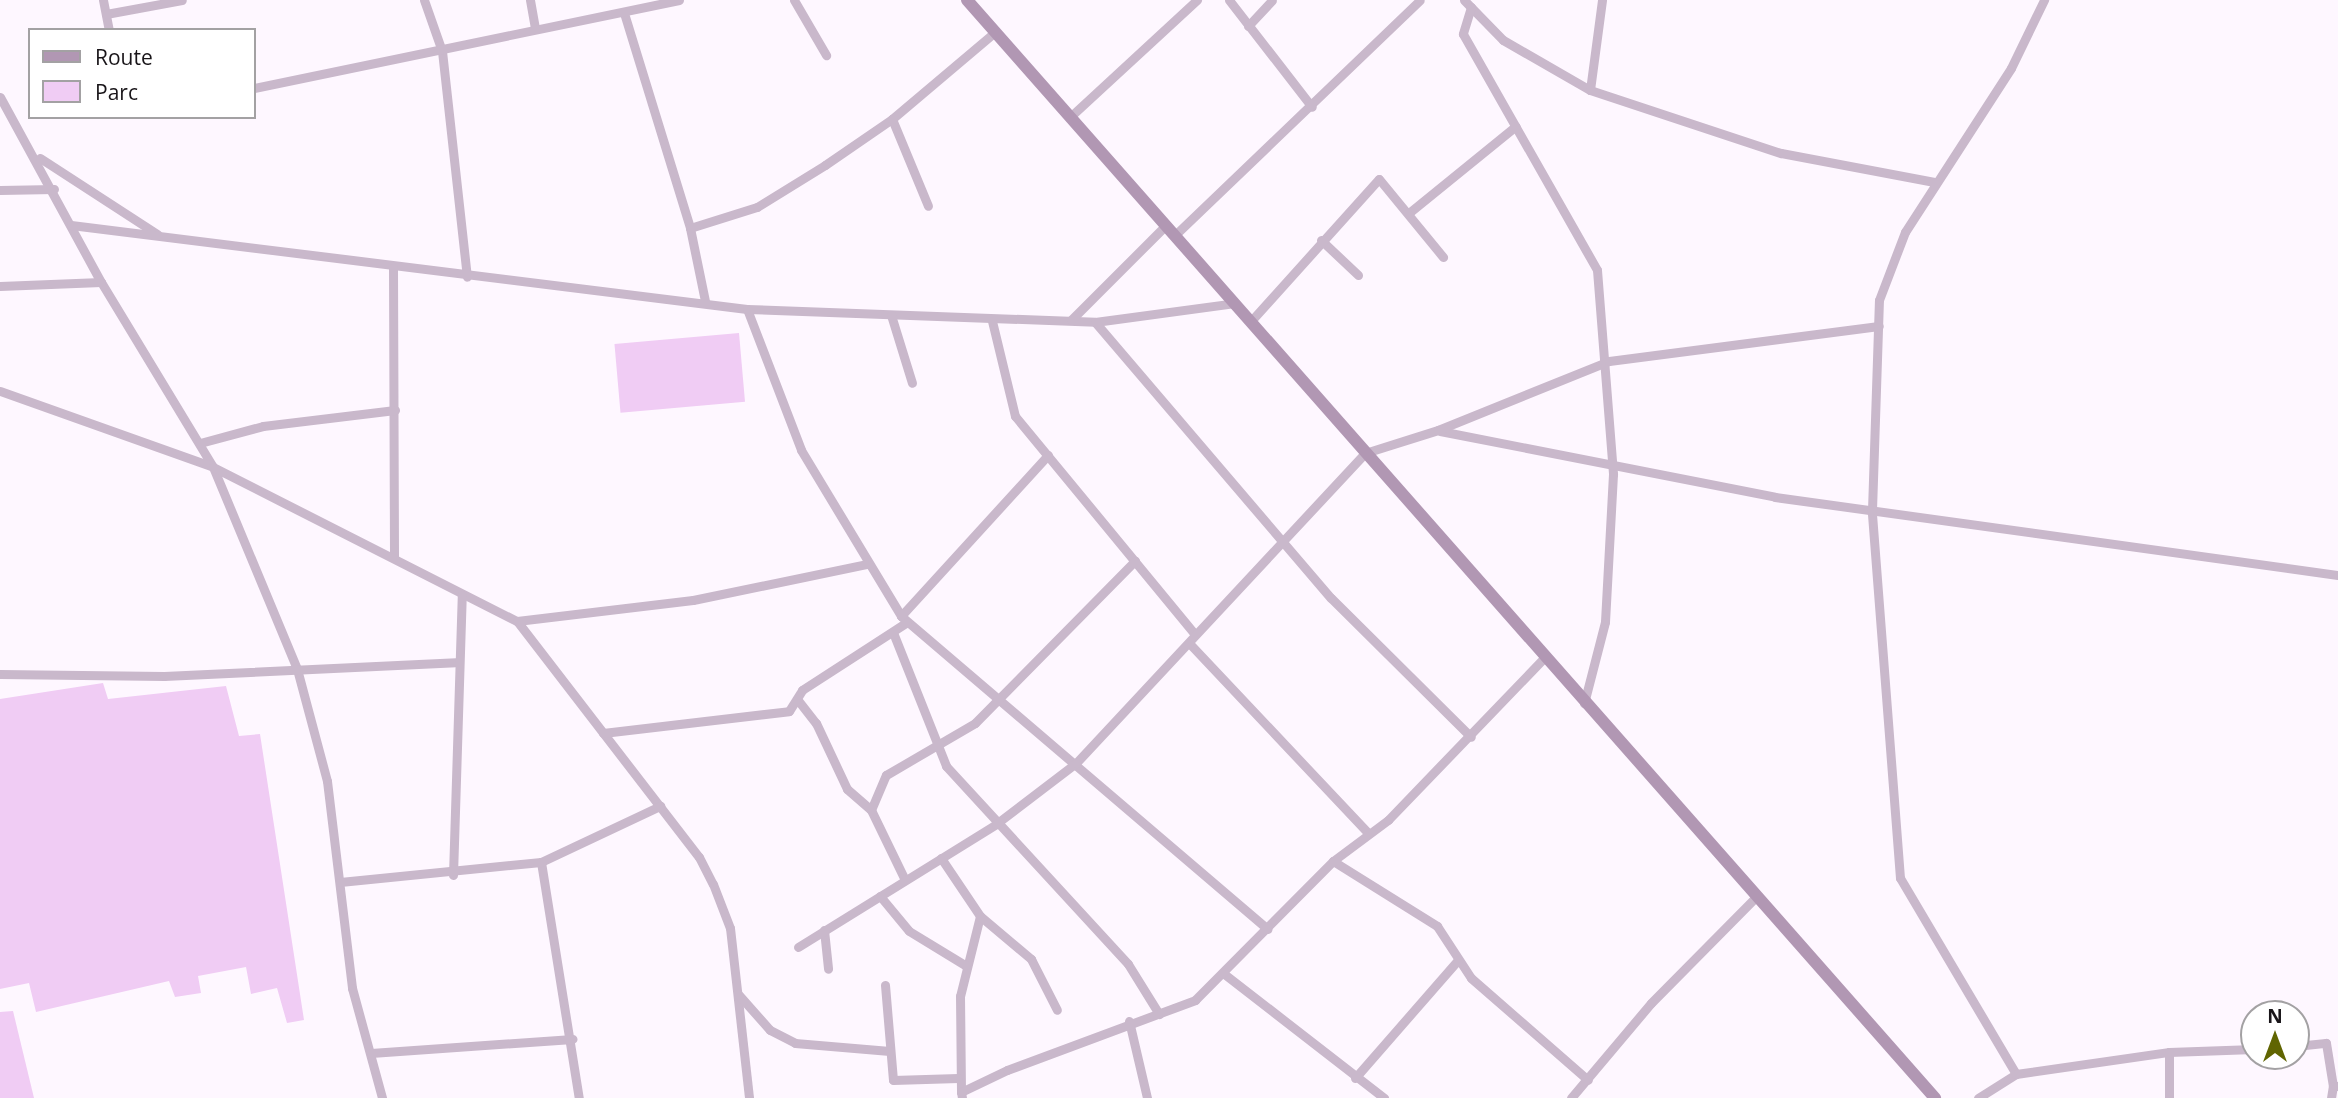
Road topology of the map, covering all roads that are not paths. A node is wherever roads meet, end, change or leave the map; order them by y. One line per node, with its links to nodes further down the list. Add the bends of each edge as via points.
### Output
1 (103, 0): 16 (street)
2 (182, 0): 16 (street)
3 (424, 0): 21 (street)
4 (530, 0): 19 (street)
5 (679, 0): 15 (street)
6 (794, 0): 22 (street)
7 (967, 0): 20 (main road)
8 (1197, 0): 27 (street)
9 (1229, 0): 17 (street)
10 (1272, 0): 17 (street)
11 (1420, 0): 26 (street)
12 (1602, 0): 24 (street)
13 (2045, 0): 31 (street, via 2011,68)
14 (1467, 4): 24 (street, via 1503,40); 29 (street, via 1463,34)
15 (624, 13): 19 (street); 37 (street)
16 (106, 14): 18 (street)
17 (1248, 26): 26 (street)
18 (109, 28)
19 (535, 28): 21 (street)
20 (995, 32): 27 (main road); 28 (street)
21 (442, 51): 23 (street); 44 (street)
22 (826, 55)
23 (256, 88)
24 (1590, 90): 31 (street, via 1781,153)
25 (0, 97): 30 (street)
26 (1312, 107): 38 (street)
27 (1070, 117): 38 (main road)
28 (892, 119): 34 (street); 37 (street, via 757,207)
29 (1516, 126): 35 (street); 56 (street, via 1597,270)
30 (36, 155): 32 (street); 39 (street, via 67,181)
31 (1934, 182): 55 (street, via 1879,300)
32 (54, 188): 33 (street); 36 (street)
33 (0, 190)
34 (928, 206)
35 (1410, 212): 40 (street, via 1379,179); 41 (street)
36 (71, 225): 39 (street); 45 (street)
37 (690, 228): 47 (street)
38 (1170, 230): 48 (main road); 51 (street)
39 (162, 237): 42 (street)
40 (1321, 240): 43 (street); 53 (street)
41 (1443, 257)
42 (393, 268): 44 (street); 59 (street)
43 (1358, 275)
44 (467, 278): 47 (street)
45 (101, 282): 46 (street); 61 (street)
46 (0, 286)
47 (705, 301): 49 (street)
48 (1235, 303): 53 (main road); 54 (street)
49 (747, 309): 50 (street); 70 (street, via 801,450)
50 (891, 315): 52 (street); 57 (street)
51 (1071, 320): 52 (street); 54 (street)
52 (992, 321): 63 (street, via 1015,416)
53 (1251, 321): 62 (main road)
54 (1095, 322): 67 (street)
55 (1879, 326): 56 (street); 66 (street)
56 (1609, 361): 60 (street); 64 (street)
57 (912, 383)
58 (0, 391): 65 (street)
59 (395, 410): 61 (street, via 263,426); 68 (street)
60 (1438, 430): 62 (street); 64 (street)
61 (200, 443): 65 (street)
62 (1364, 453): 67 (street); 78 (main road)
63 (1048, 455): 69 (street); 73 (street)
64 (1613, 466): 66 (street); 84 (street, via 1605,622)
65 (213, 467): 68 (street); 80 (street)
66 (1872, 510): 71 (street); 120 (street, via 1900,878)
67 (1282, 543): 75 (street); 86 (street)
68 (394, 558): 72 (street)
69 (1135, 561): 75 (street); 82 (street)
70 (867, 564): 73 (street); 74 (street, via 780,586)
71 (2338, 575)
72 (462, 595): 74 (street); 79 (street)
73 (904, 619): 76 (street); 82 (street)
74 (517, 621): 85 (street)
75 (1194, 633): 77 (street)
76 (894, 635): 83 (street); 87 (street)
77 (1189, 643): 88 (street); 92 (street)
78 (1544, 658): 84 (main road); 86 (street)
79 (456, 662): 80 (street); 96 (street)
80 (298, 669): 81 (street); 98 (street, via 327,781)
81 (0, 674)
82 (993, 698): 87 (street, via 975,723); 88 (street)
83 (797, 699): 85 (street, via 780,714); 90 (street, via 816,723 846,789)
84 (1584, 703): 100 (main road)
85 (603, 733): 89 (street)
86 (1471, 737): 92 (street)
87 (939, 747): 90 (street, via 886,775); 91 (street, via 947,766)
88 (1076, 763): 91 (street); 102 (street)
89 (660, 806): 95 (street); 110 (street, via 698,857 725,914)
90 (871, 810): 97 (street)
91 (996, 824): 93 (street); 112 (street, via 1053,877 1128,964)
92 (1368, 833): 94 (street)
93 (941, 858): 97 (street); 101 (street)
94 (1333, 861): 102 (street); 105 (street, via 1437,926)
95 (541, 862): 96 (street); 114 (street)
96 (453, 875): 98 (street)
97 (905, 880): 99 (street)
98 (340, 882): 119 (street, via 352,988)
99 (880, 896): 103 (street); 106 (street, via 909,931)
100 (1757, 896): 123 (street, via 1651,1003); 132 (main road)
101 (980, 916): 106 (street); 111 (street, via 1031,959)
102 (1267, 929): 108 (street)
103 (824, 930): 104 (street); 107 (street)
104 (798, 947)
105 (1458, 960): 122 (street); 123 (street)
106 (965, 965): 121 (street)
107 (828, 970)
108 (1223, 973): 112 (street, via 1195,1000); 122 (street)
109 (886, 985): 117 (street)
110 (738, 995): 117 (street, via 770,1030 795,1043); 128 (street)
111 (1057, 1010)
112 (1159, 1014): 113 (street)
113 (1129, 1021): 125 (street); 129 (street)
114 (573, 1039): 119 (street); 127 (street)
115 (2310, 1045): 124 (street, via 2326,1043)
116 (2240, 1049): 118 (street)
117 (890, 1051): 121 (street, via 897,1084)
118 (2169, 1052): 120 (street); 134 (street)
119 (371, 1054): 126 (street)
120 (2016, 1074): 133 (street)
121 (958, 1078): 125 (street)
122 (1355, 1078): 130 (street)
123 (1588, 1080): 131 (street)
124 (2335, 1086): 135 (street)
125 (962, 1095)
126 (382, 1098)
127 (579, 1098)
128 (749, 1098)
129 (1147, 1098)
130 (1384, 1098)
131 (1571, 1098)
132 (1935, 1098)
133 (1978, 1098)
134 (2169, 1098)
135 (2331, 1098)

